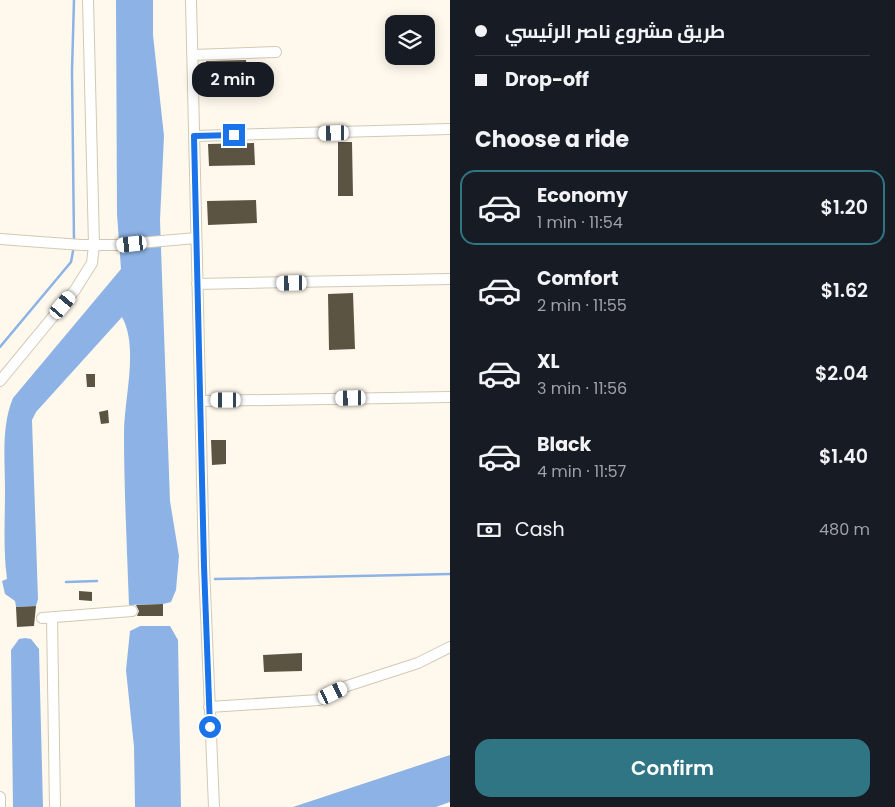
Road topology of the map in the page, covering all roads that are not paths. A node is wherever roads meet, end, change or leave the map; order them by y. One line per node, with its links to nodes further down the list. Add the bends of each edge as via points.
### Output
1 (88, 0): 9 (street)
2 (192, 0): 4 (street)
3 (276, 52): 4 (street)
4 (193, 55): 6 (street)
5 (450, 129): 6 (street)
6 (194, 136): 7 (street)
7 (196, 238): 9 (street); 11 (street)
8 (0, 239): 9 (street)
9 (94, 245): 12 (street, via 92,262 75,290)
10 (450, 278): 11 (street)
11 (197, 284): 14 (street)
12 (0, 380)
13 (450, 397): 14 (street)
14 (200, 400): 17 (street)
15 (132, 611): 20 (street, via 47,617)
16 (450, 647): 17 (street, via 418,663 347,686 318,700)
17 (210, 707): 21 (street)
18 (0, 797): 19 (street)
19 (0, 807)
20 (55, 807)
21 (214, 807)

